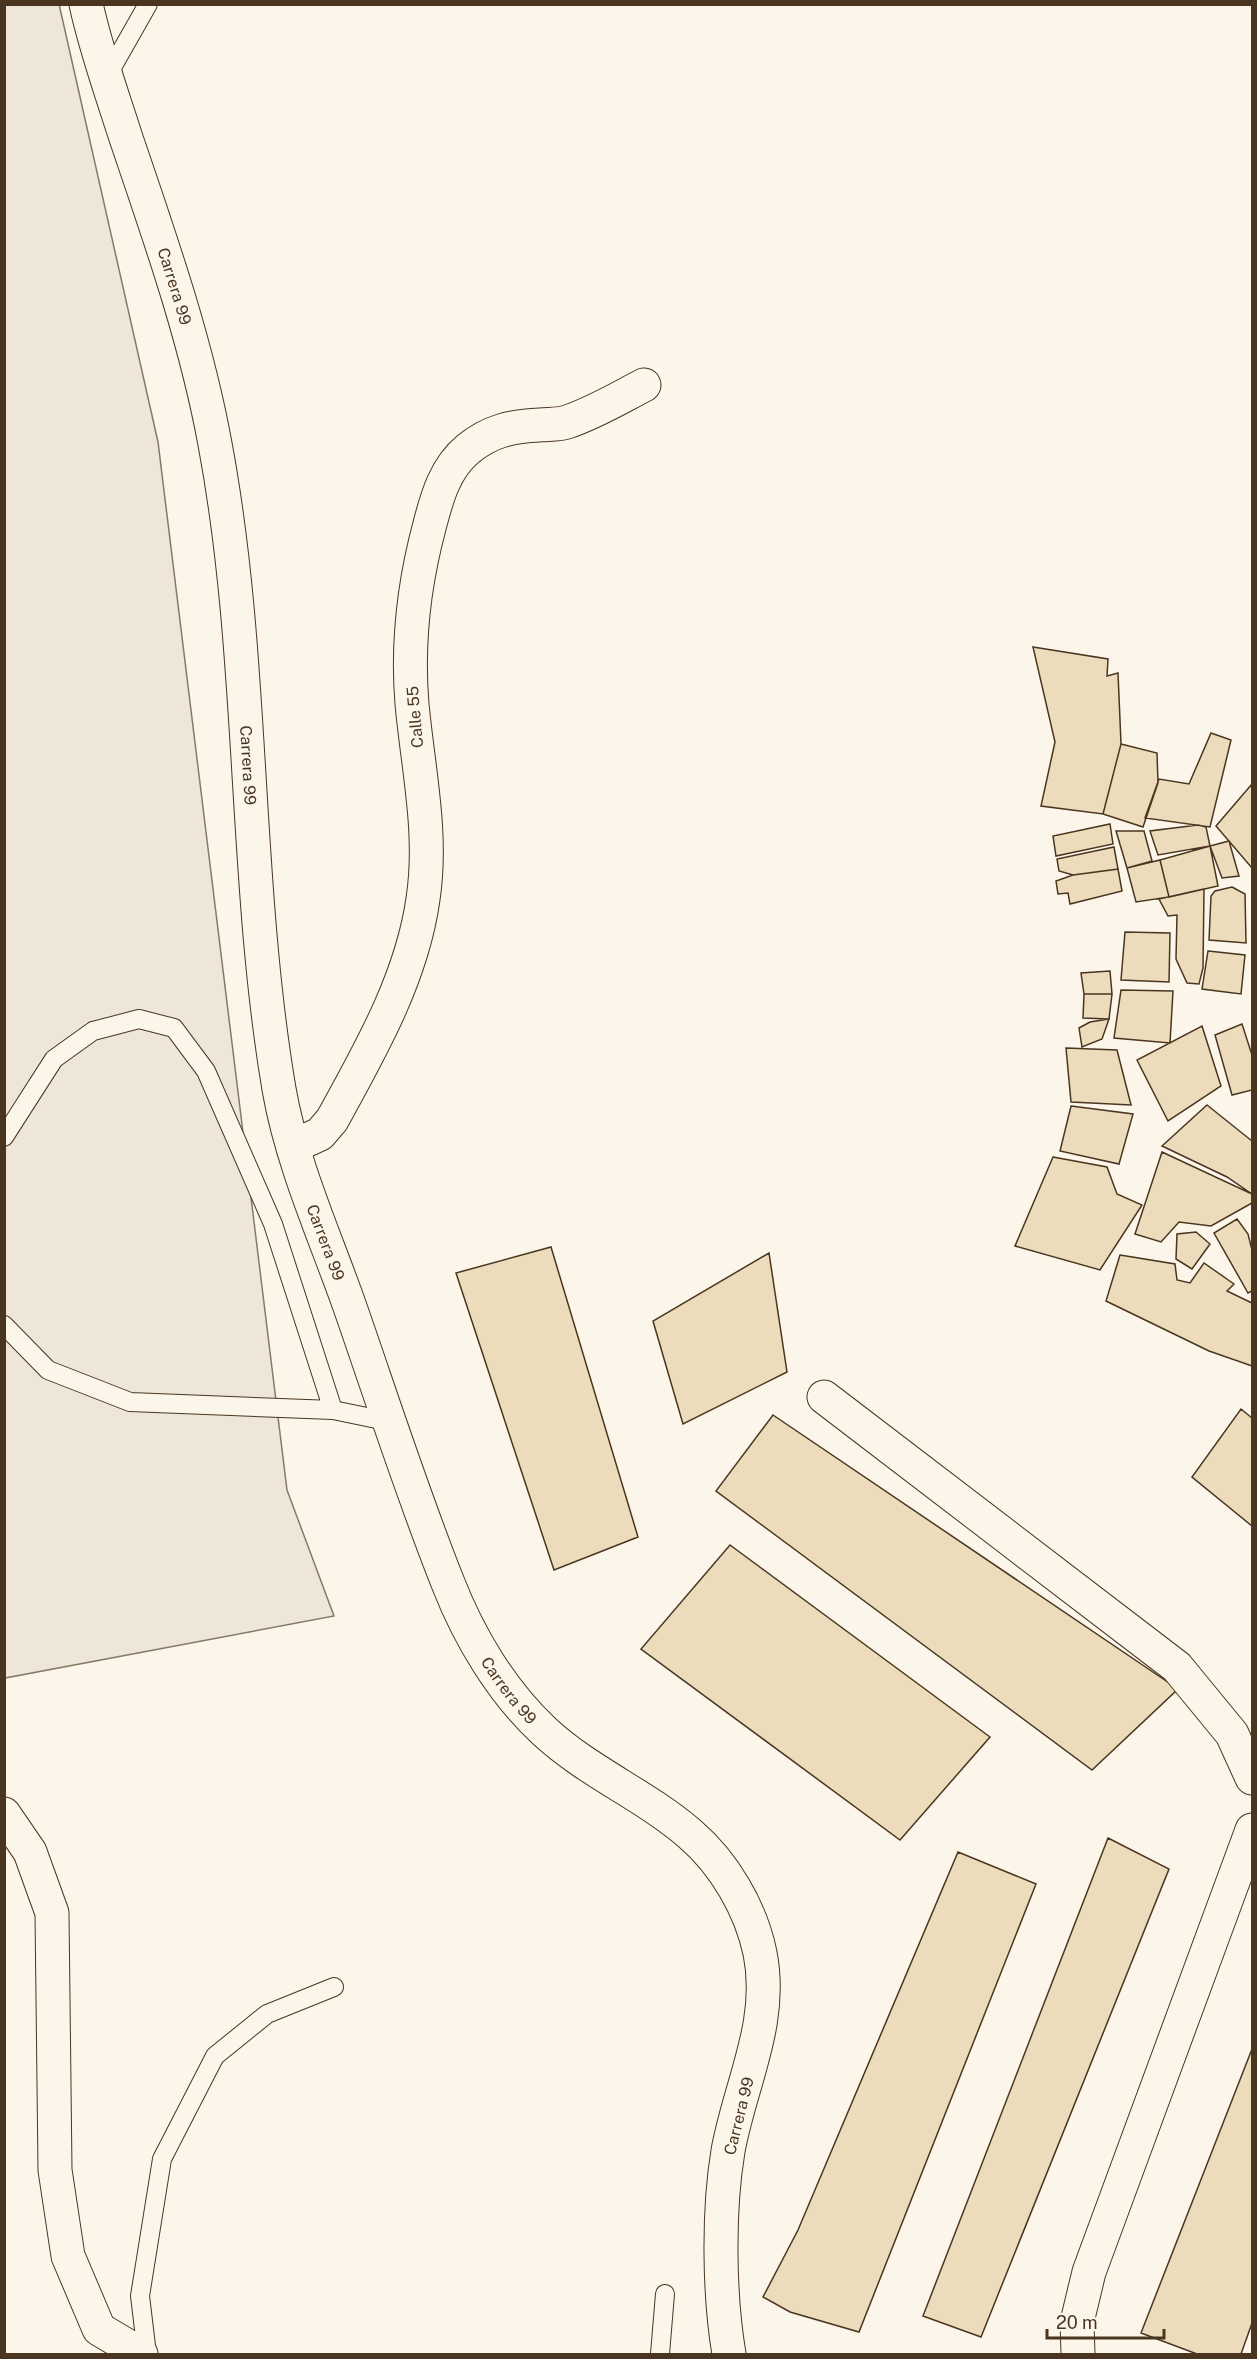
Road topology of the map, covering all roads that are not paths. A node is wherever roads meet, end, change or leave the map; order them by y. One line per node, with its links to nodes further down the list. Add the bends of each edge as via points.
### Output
1 (86, 4): 3 (street, Carrera 99)
2 (148, 4): 3 (lane)
3 (106, 78): 6 (street, Carrera 99, via 186,326 215,442 238,602 267,1000 281,1101)
4 (644, 385): 6 (street, Calle 55, via 564,423 516,426 482,439 455,463 438,493 417,581 412,628 412,704 427,834 417,932 384,1019 332,1120 320,1134)
5 (4, 1137): 9 (lane, via 54,1059 93,1031 139,1019 174,1029 206,1071 273,1224)
6 (294, 1146): 10 (street, Carrera 99)
7 (4, 1324): 9 (lane, via 48,1370 130,1402)
8 (824, 1396): 11 (street, via 1177,1667 1233,1734)
9 (333, 1410): 10 (lane)
10 (391, 1422): 19 (street, Carrera 99, via 449,1586 469,1628 512,1696 542,1730 576,1758 693,1836 732,1885 751,1920 761,1958 764,2000 759,2038 738,2110 724,2183 723,2264)
11 (1252, 1778)
12 (4, 1814): 16 (street, via 30,1852 52,1913 55,2170 68,2256 99,2329)
13 (1252, 1830): 20 (street, via 1089,2272 1077,2322)
14 (334, 1987): 17 (lane, via 267,2014 215,2056 162,2159 140,2296)
15 (665, 2294): 18 (lane)
16 (141, 2355)
17 (147, 2355)
18 (660, 2355)
19 (729, 2355)
20 (1078, 2355)

